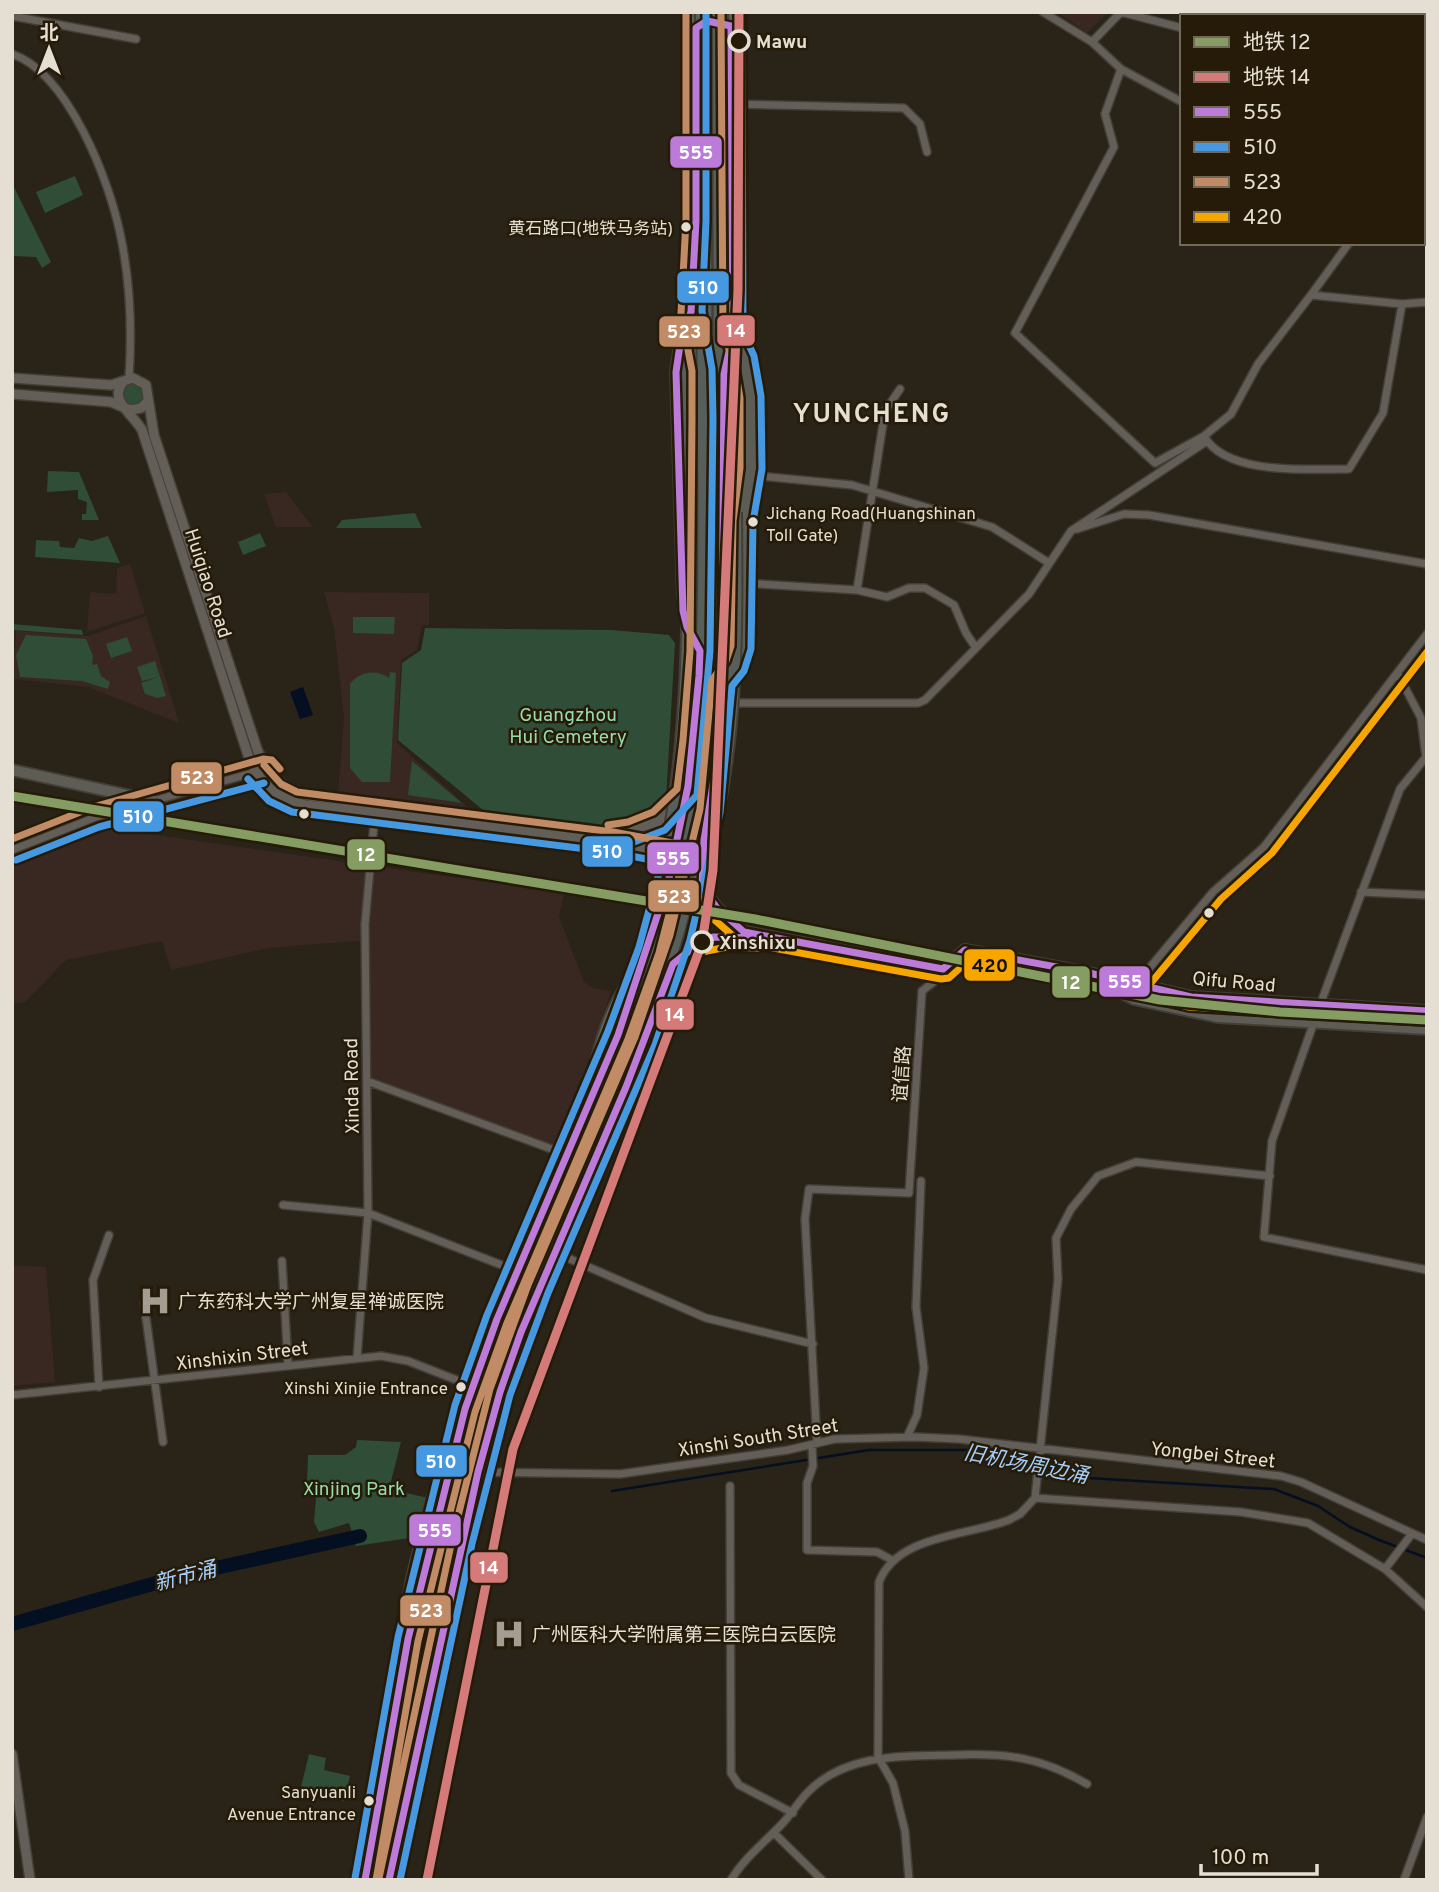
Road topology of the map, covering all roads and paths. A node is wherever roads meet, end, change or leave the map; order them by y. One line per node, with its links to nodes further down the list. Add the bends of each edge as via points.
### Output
1 (696, 12): 9 (main road)
2 (703, 12): 71 (highway, bridge, via 706,542 701,701 678,865)
3 (720, 12): 64 (highway, bridge, via 722,552 717,688 698,842)
4 (731, 12): 7 (main road)
5 (1043, 12): 11 (street)
6 (12, 16): 10 (street)
7 (731, 26): 9 (main road, via 707,22); 16 (main road)
8 (1180, 27): 11 (street, via 1121,12)
9 (696, 28): 24 (main road)
10 (136, 39)
11 (1092, 42): 14 (street)
12 (12, 47): 13 (street)
13 (15, 55): 29 (street, via 46,76 65,102 98,168 121,234 130,353)
14 (1121, 69): 15 (street); 34 (street, via 1105,114 1114,147 1015,333 1155,464)
15 (1180, 101)
16 (732, 104): 17 (street, via 904,108 920,124); 25 (main road)
17 (927, 152)
18 (713, 171): 20 (highway)
19 (1348, 245): 21 (street)
20 (713, 294): 25 (main road); 26 (highway); 27 (highway)
21 (1311, 295): 23 (street); 34 (street, via 1258,364 1231,414)
22 (1427, 302): 23 (street)
23 (1402, 304): 34 (street, via 1383,413 1349,469 1273,469 1236,461)
24 (691, 312): 26 (main road); 44 (main road, via 677,357 677,435 683,611); 71 (highway, bridge, via 689,665 668,851)
25 (733, 334): 27 (main road); 35 (main road, via 750,380); 64 (highway, bridge, via 737,443 732,650 723,774 705,857)
26 (702, 370): 44 (highway)
27 (724, 374): 46 (highway)
28 (12, 378): 29 (street, via 111,385)
29 (126, 380): 32 (street, via 139,379 146,385); 33 (street, via 117,394)
30 (900, 389): 36 (street, via 885,411)
31 (12, 394): 33 (street)
32 (148, 400): 33 (street, via 135,410); 48 (street, Huiqiao Road, via 153,435)
33 (125, 407): 50 (street, Huiqiao Road, via 142,430)
34 (1205, 438): 37 (street)
35 (750, 475): 36 (street, via 852,485); 40 (main road, via 743,521)
36 (873, 492): 38 (street, via 992,527); 41 (street)
37 (1071, 531): 38 (street); 39 (street, via 1124,514 1149,515)
38 (1049, 563): 43 (street, via 1029,594)
39 (1427, 564)
40 (743, 583): 41 (street); 46 (main road, via 741,648 735,666)
41 (857, 590): 43 (street, via 887,597 909,587 925,588 954,605)
42 (1427, 634): 45 (street)
43 (976, 648): 47 (street, via 918,703)
44 (700, 651): 51 (highway)
45 (1398, 674): 60 (street, via 1421,718 1426,757 1400,789); 65 (street, via 1264,847 1213,892)
46 (722, 682): 47 (highway)
47 (721, 703): 56 (highway)
48 (266, 769): 50 (street); 53 (street, via 295,793)
49 (12, 770): 52 (main road)
50 (256, 772): 52 (street); 54 (street, via 285,800)
51 (687, 794): 55 (street, via 659,821); 58 (highway)
52 (154, 800): 57 (street)
53 (397, 812): 54 (street); 55 (street); 58 (street)
54 (375, 813): 74 (street, Xinda Road, via 365,924)
55 (615, 835): 58 (street)
56 (704, 840): 59 (highway); 63 (main road, via 700,880 712,902 744,932)
57 (12, 850)
58 (676, 851): 59 (street); 75 (highway, via 643,967 618,1004 596,1063 593,1099)
59 (699, 860): 62 (highway)
60 (1361, 892): 61 (street); 68 (street)
61 (1427, 895)
62 (673, 964): 63 (main road, via 700,942 744,936); 81 (highway, via 626,1087)
63 (944, 971): 65 (main road, Qifu Road, via 965,950); 66 (main road, Qifu Road, via 965,957 1110,988); 86 (street, 谊信路, via 922,991 909,1193 809,1188 805,1219)
64 (662, 983): 117 (highway, bridge, via 524,1311 482,1429 434,1626)
65 (1136, 983): 66 (street); 67 (main road, Qifu Road)
66 (1134, 999): 70 (main road, Qifu Road)
67 (1219, 999): 68 (main road, Qifu Road); 70 (main road)
68 (1320, 1005): 69 (main road, Qifu Road)
69 (1427, 1011)
70 (1218, 1017): 72 (main road, Qifu Road)
71 (631, 1021): 93 (highway, via 517,1287)
72 (1314, 1022): 73 (main road, Qifu Road); 76 (street, via 1272,1141)
73 (1427, 1029)
74 (367, 1081): 75 (street); 79 (street, Xinda Road)
75 (568, 1155): 84 (highway)
76 (1270, 1175): 83 (street, via 1264,1237); 97 (street, via 1136,1162 1098,1176 1056,1238 1058,1279)
77 (921, 1181): 94 (street, via 916,1307 924,1368 917,1415)
78 (283, 1205): 79 (street)
79 (368, 1213): 84 (street); 87 (street, Xinda Road)
80 (109, 1236): 91 (street, via 93,1280)
81 (554, 1252): 86 (street, via 706,1318); 98 (highway, via 512,1357)
82 (282, 1261): 88 (street)
83 (1427, 1270)
84 (517, 1271): 90 (highway)
85 (144, 1303): 89 (street)
86 (813, 1344): 96 (street)
87 (357, 1358): 88 (street, Xinshixin Street); 90 (street, Xinshixin Street, via 394,1357)
88 (288, 1364): 89 (street, Xinshixin Street)
89 (156, 1381): 91 (street, Xinshixin Street); 95 (street)
90 (472, 1386): 102 (highway)
91 (99, 1387): 92 (street, Xinshixin Street)
92 (12, 1395)
93 (471, 1412): 114 (highway, bridge, via 437,1490 419,1557); 115 (highway, bridge, via 429,1571)
94 (908, 1437): 96 (street, Xinshi South Street, via 846,1438); 97 (street, Xinshi South Street)
95 (163, 1442)
96 (814, 1447): 98 (street, Xinshi South Street, via 620,1474); 104 (street, via 807,1483 807,1550 877,1552)
97 (1042, 1448): 100 (street); 101 (street, Yongbei Street, via 1280,1476)
98 (478, 1472): 116 (highway)
99 (730, 1486): 110 (street, via 731,1773 740,1785)
100 (1035, 1498): 104 (street, via 1009,1520 947,1537); 105 (street, via 1241,1512 1307,1523)
101 (1411, 1535): 103 (street, Yongbei Street); 105 (street)
102 (435, 1537): 114 (main road, via 408,1639); 115 (highway, bridge, via 428,1619)
103 (1427, 1540)
104 (892, 1560): 108 (street, via 879,1583)
105 (1385, 1569): 106 (street)
106 (1427, 1607)
107 (12, 1754): 113 (street)
108 (878, 1757): 109 (street, via 995,1753 1060,1768); 110 (street, via 818,1783); 120 (street, via 892,1783 902,1819)
109 (1087, 1784)
110 (793, 1814): 112 (street)
111 (1427, 1817): 121 (street)
112 (774, 1833): 118 (street); 119 (street)
113 (30, 1880)
114 (363, 1880)
115 (374, 1880)
116 (389, 1880)
117 (396, 1880)
118 (730, 1880)
119 (822, 1880)
120 (909, 1880)
121 (1404, 1880)

